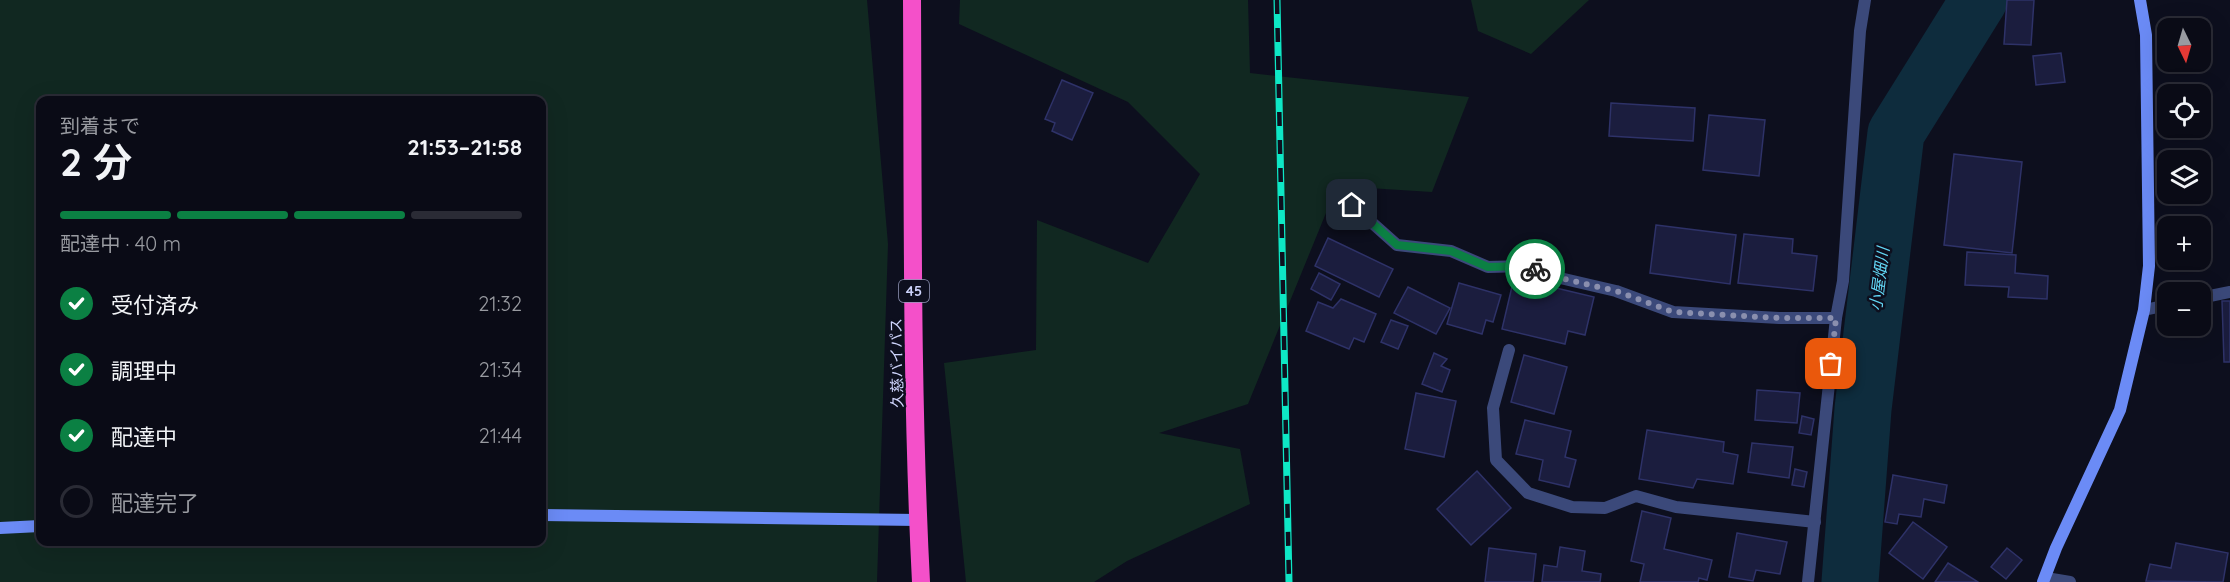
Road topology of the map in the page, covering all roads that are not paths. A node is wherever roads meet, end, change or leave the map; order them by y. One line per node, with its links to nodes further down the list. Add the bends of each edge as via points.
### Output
1 (912, 0): 12 (highway, 久慈バイパス / 45)
2 (1865, 0): 9 (street, via 1843,281)
3 (2140, 0): 8 (street, via 2147,58 2149,266)
4 (1352, 205): 9 (street, via 1397,245 1451,251 1488,267 1526,266 1616,291 1673,312)
5 (2230, 292): 6 (street)
6 (2211, 296)
7 (2157, 307): 8 (street)
8 (2144, 310): 16 (street, via 2120,410)
9 (1836, 318): 13 (street)
10 (1509, 350): 13 (street, via 1493,408 1496,460 1528,493 1572,507 1605,508 1636,496 1676,507)
11 (546, 515): 12 (street)
12 (918, 520): 17 (highway, 久慈バイパス / 45)
13 (1815, 522): 18 (street)
14 (36, 526): 15 (street)
15 (0, 528)
16 (2045, 580): 19 (street)
17 (921, 582)
18 (1808, 582)
19 (2070, 582)

